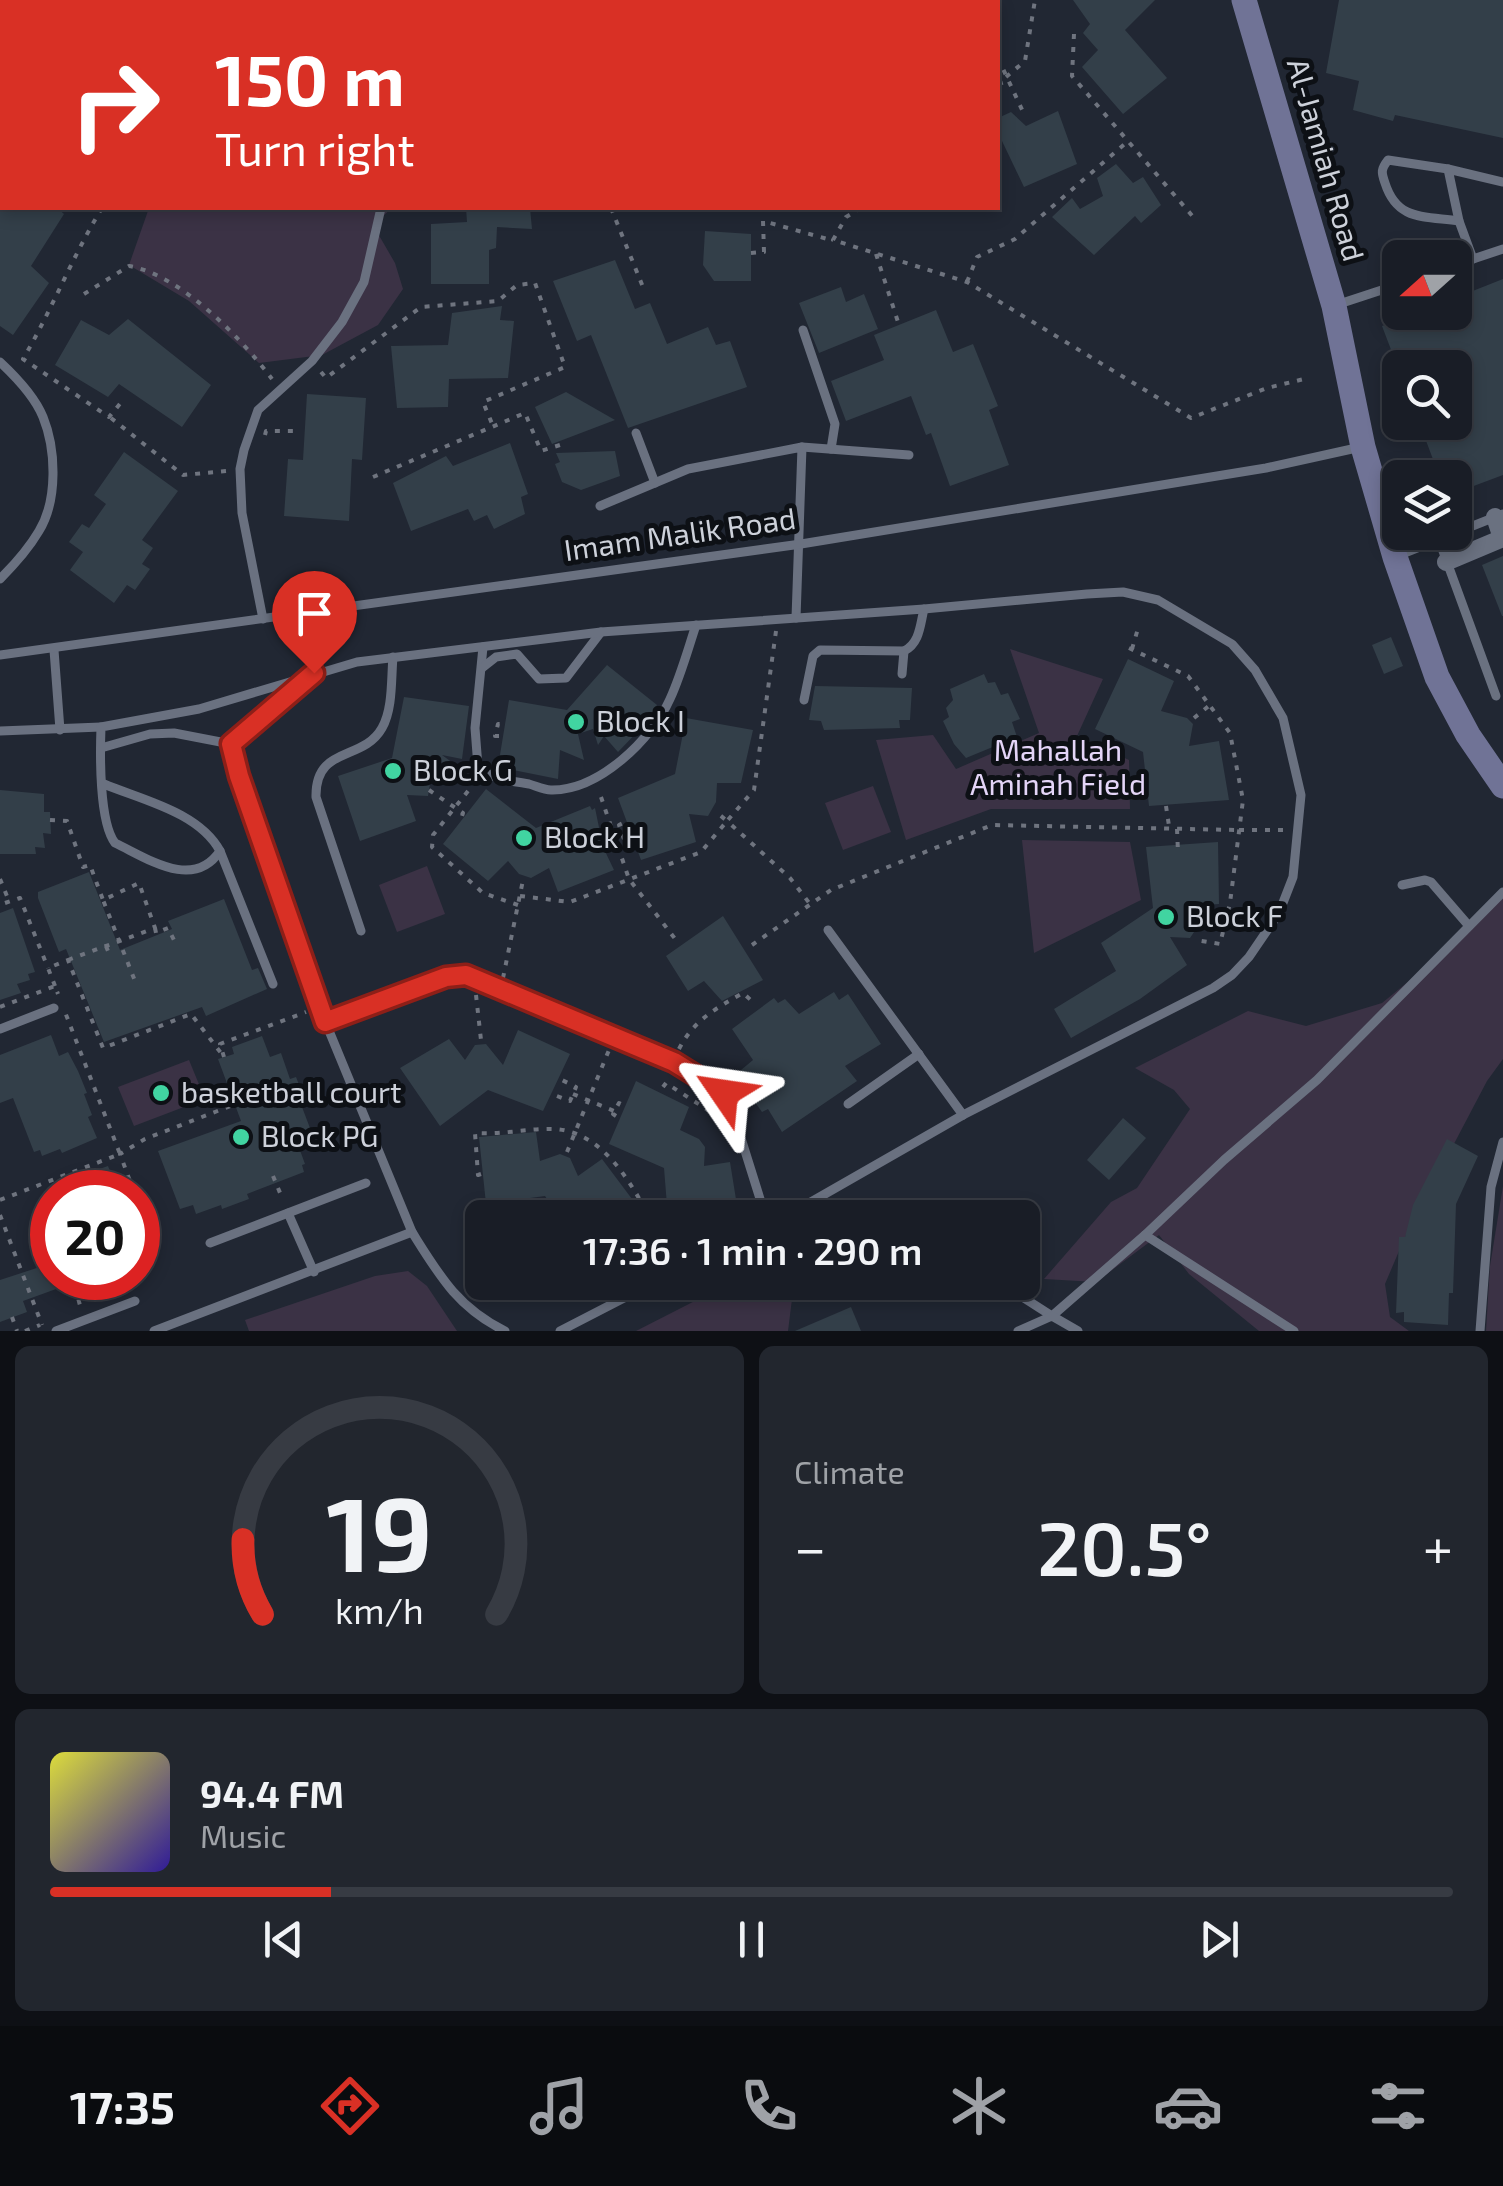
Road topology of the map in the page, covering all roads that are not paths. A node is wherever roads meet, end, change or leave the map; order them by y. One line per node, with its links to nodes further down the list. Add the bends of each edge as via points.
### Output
1 (1244, 0): 9 (street, Al-Jamiah Road)
2 (1448, 170): 3 (lane); 5 (lane); 5 (lane, via 1388,160 1382,174 1398,208)
3 (1503, 182)
4 (381, 210): 30 (lane, via 364,282 312,361 258,410 240,469)
5 (1459, 221): 7 (lane)
6 (1503, 249): 7 (lane)
7 (1473, 260)
8 (1382, 290): 9 (lane)
9 (1334, 306): 13 (street, Al-Jamiah Road)
10 (803, 330): 15 (lane, via 835,424)
11 (0, 362): 27 (lane, via 43,415 52,494 41,528)
12 (636, 434): 17 (lane)
13 (1363, 446): 22 (lane, Imam Malik Road, via 1266,468); 25 (street, Al-Jamiah Road)
14 (802, 447): 15 (lane); 17 (lane, via 688,469); 22 (lane)
15 (830, 449): 16 (lane)
16 (909, 455)
17 (655, 483): 18 (lane)
18 (600, 506)
19 (1499, 515): 20 (lane); 21 (street)
20 (1472, 524)
21 (1503, 538): 26 (street)
22 (801, 544): 29 (lane); 30 (lane, Imam Malik Road)
23 (1409, 550): 25 (lane)
24 (1442, 550): 26 (lane)
25 (1395, 557): 49 (street, Al-Jamiah Road, via 1437,678)
26 (1446, 562): 41 (lane)
27 (0, 579)
28 (924, 609): 29 (lane); 35 (lane, via 917,638); 62 (lane, via 1123,592 1158,600 1232,644 1255,670 1283,718 1301,795 1293,877 1279,914 1232,975)
29 (796, 618): 31 (lane)
30 (263, 619): 34 (lane, Imam Malik Road)
31 (696, 625): 32 (lane); 38 (lane, via 670,700 650,732 594,779 552,790 478,767)
32 (601, 632): 33 (lane); 38 (lane, via 566,678 539,679 517,654 496,657)
33 (483, 647): 37 (lane); 38 (lane)
34 (54, 650): 36 (lane, Imam Malik Road); 44 (lane)
35 (904, 651): 40 (lane); 42 (lane, via 820,650)
36 (0, 655)
37 (393, 657): 39 (lane); 55 (lane, via 383,726 371,741 323,767 316,782)
38 (482, 668)
39 (314, 673): 43 (lane, via 199,709); 46 (lane)
40 (902, 674)
41 (1496, 696)
42 (804, 700)
43 (101, 727): 44 (lane); 47 (lane)
44 (60, 730): 45 (lane)
45 (0, 731)
46 (231, 744): 47 (lane, via 174,733); 58 (lane)
47 (101, 748): 48 (lane)
48 (104, 784): 50 (lane, via 190,820 212,835); 50 (lane, via 115,843 174,871 204,866)
49 (1503, 786)
50 (220, 851): 56 (lane)
51 (1402, 884): 53 (lane, via 1431,882)
52 (1503, 892): 53 (lane)
53 (1469, 926): 69 (lane, via 1317,1080)
54 (828, 930): 60 (lane)
55 (360, 931)
56 (273, 984)
57 (54, 1008): 59 (lane)
58 (325, 1022): 65 (lane, via 446,977 474,978 674,1062 724,1093); 68 (lane)
59 (0, 1029)
60 (919, 1054): 61 (lane); 62 (lane)
61 (848, 1104)
62 (963, 1116): 66 (lane)
63 (1503, 1142): 83 (lane, via 1491,1187)
64 (366, 1183): 67 (lane)
65 (760, 1200)
66 (814, 1200)
67 (288, 1214): 70 (lane); 71 (lane)
68 (412, 1232): 71 (lane); 78 (lane, via 449,1291)
69 (1145, 1236): 75 (lane); 82 (lane)
70 (210, 1243)
71 (314, 1272): 77 (lane)
72 (620, 1300): 79 (lane)
73 (1027, 1300): 75 (lane)
74 (134, 1301): 76 (lane)
75 (1052, 1316): 80 (lane); 81 (lane)
76 (56, 1331)
77 (154, 1331)
78 (505, 1331)
79 (560, 1331)
80 (1018, 1331)
81 (1078, 1331)
82 (1294, 1331)
83 (1480, 1331)

